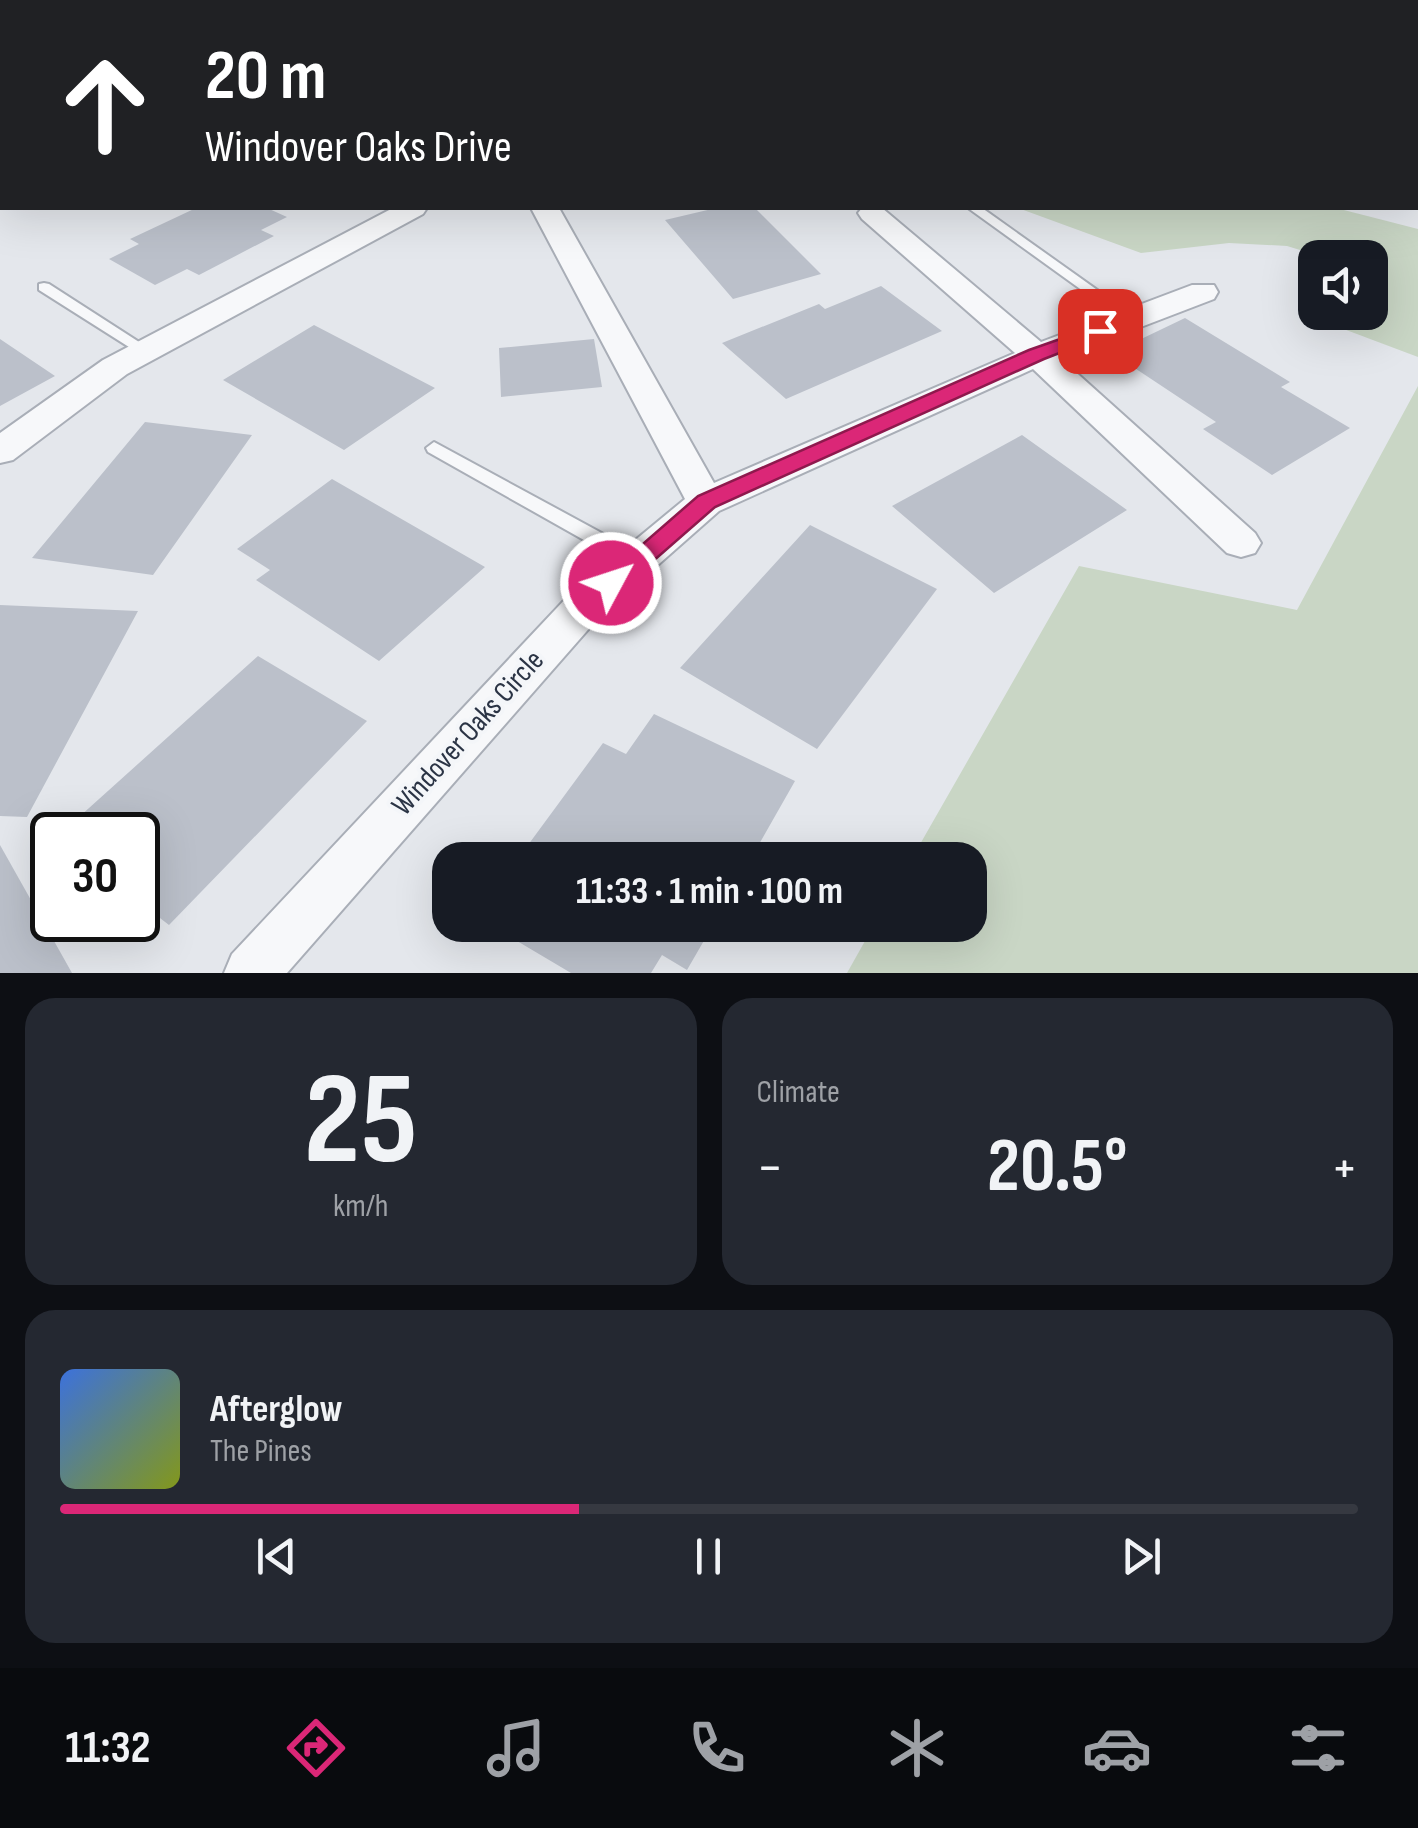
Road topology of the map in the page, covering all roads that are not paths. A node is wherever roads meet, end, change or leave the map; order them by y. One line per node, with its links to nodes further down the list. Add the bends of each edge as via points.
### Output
1 (409, 210): 8 (street)
2 (546, 210): 12 (street)
3 (977, 210): 7 (lane)
4 (872, 213): 9 (street)
5 (44, 287): 8 (lane)
6 (1203, 292): 7 (street, Windover Oaks Circle)
7 (1131, 319): 9 (street, Windover Oaks Circle)
8 (144, 351): 11 (street)
9 (1036, 355): 12 (street, Windover Oaks Circle); 13 (street)
10 (434, 448): 14 (lane)
11 (0, 451)
12 (706, 502): 14 (street, Windover Oaks Circle)
13 (1241, 543)
14 (637, 561): 15 (street, Windover Oaks Circle, via 585,605)
15 (264, 970)

